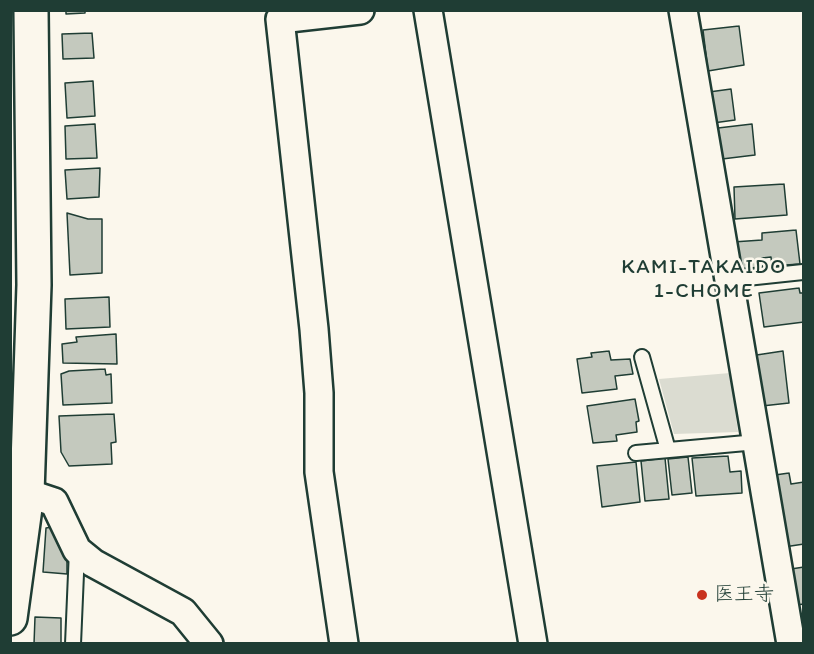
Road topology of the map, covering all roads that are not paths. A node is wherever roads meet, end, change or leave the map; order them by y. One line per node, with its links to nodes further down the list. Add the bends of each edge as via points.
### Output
1 (31, 10): 11 (main road, via 34,285)
2 (360, 10): 16 (street, via 280,19 320,393 319,472)
3 (428, 10): 17 (street)
4 (683, 10): 6 (street)
5 (802, 272): 6 (lane)
6 (728, 280): 8 (street)
7 (642, 357): 9 (lane)
8 (757, 442): 9 (lane); 18 (street)
9 (668, 450): 10 (lane)
10 (636, 453)
11 (27, 493): 12 (street, via 54,502); 13 (main road)
12 (77, 550): 14 (lane); 15 (street, via 93,563 183,612)
13 (10, 618)
14 (73, 644)
15 (209, 644)
16 (344, 644)
17 (533, 644)
18 (791, 644)

